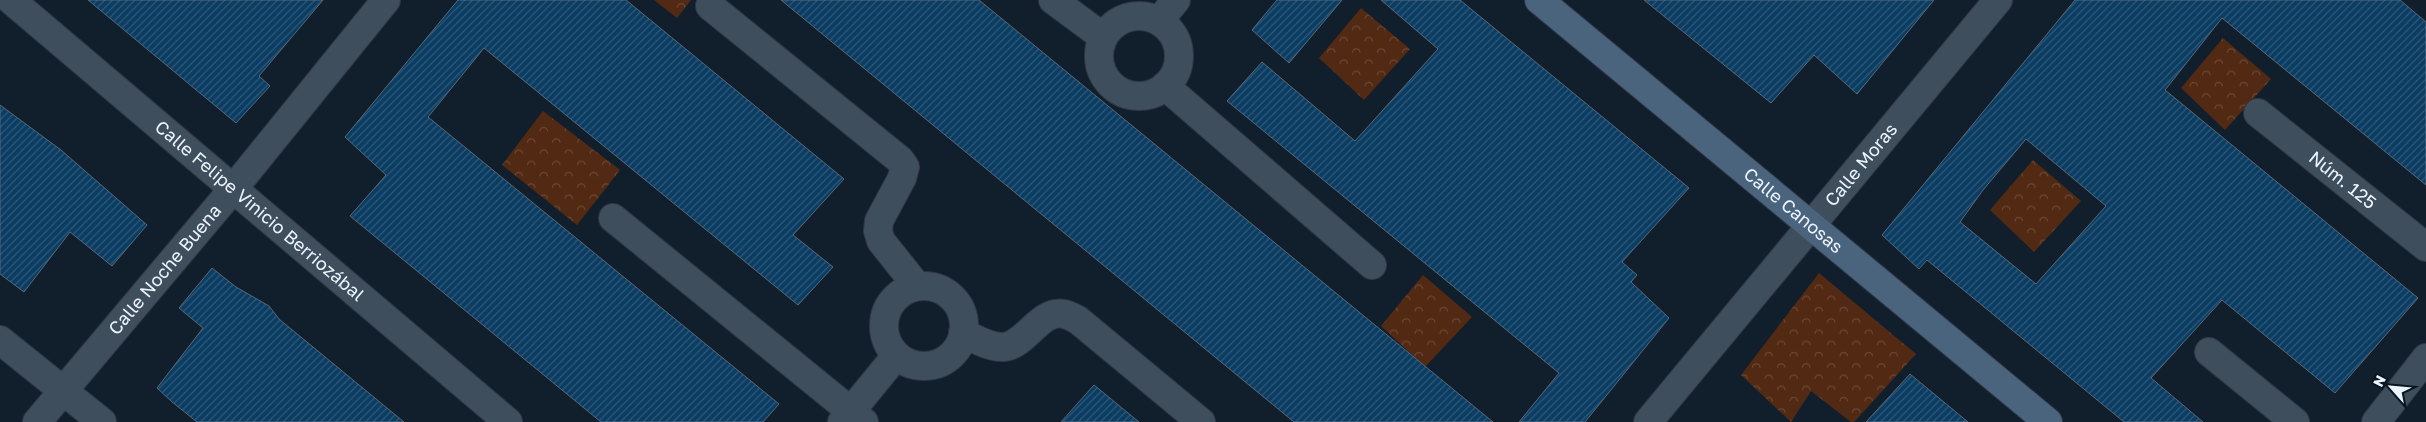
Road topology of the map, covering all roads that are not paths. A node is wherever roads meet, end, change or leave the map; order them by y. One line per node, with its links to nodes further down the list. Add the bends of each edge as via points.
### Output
1 (11, 0): 12 (street, Calle Felipe Vinicio Berriozábal)
2 (386, 0): 12 (street, Calle Noche Buena)
3 (1053, 0): 9 (street)
4 (1176, 0): 8 (street)
5 (1539, 0): 14 (street, Calle Canosas)
6 (1998, 0): 14 (street, Calle Moras)
7 (710, 6): 17 (street, via 900,160 905,167 902,178 879,221 878,231 881,240)
8 (1159, 21): 9 (street, via 1143,16 1127,17 1113,25); 10 (street, via 1172,34 1179,52 1176,71)
9 (1103, 38): 10 (street, via 1098,55 1102,73 1114,88 1130,96 1149,95)
10 (1165, 86): 16 (street)
11 (2258, 113): 15 (street, Núm. 125)
12 (233, 189): 23 (street, Calle Noche Buena); 27 (street, Calle Felipe Vinicio Berriozábal)
13 (613, 218): 24 (street)
14 (1811, 225): 29 (street, Calle Moras); 30 (street, Calle Canosas)
15 (2426, 247)
16 (1372, 265)
17 (917, 286): 18 (street, via 932,286 947,292 958,303 964,318); 21 (street, via 897,296 885,314 885,337)
18 (964, 333): 21 (street, via 954,352 936,364 915,365); 28 (street, via 991,346 1004,347 1015,343 1047,318 1062,314 1078,320)
19 (0, 340): 23 (street)
20 (2209, 352): 31 (street)
21 (896, 356): 24 (street)
22 (2426, 358): 32 (street)
23 (63, 390): 25 (street, Calle Noche Buena); 26 (street)
24 (853, 418)
25 (37, 422)
26 (102, 422)
27 (508, 422)
28 (1201, 422)
29 (1648, 422)
30 (2048, 422)
31 (2295, 422)
32 (2376, 422)

